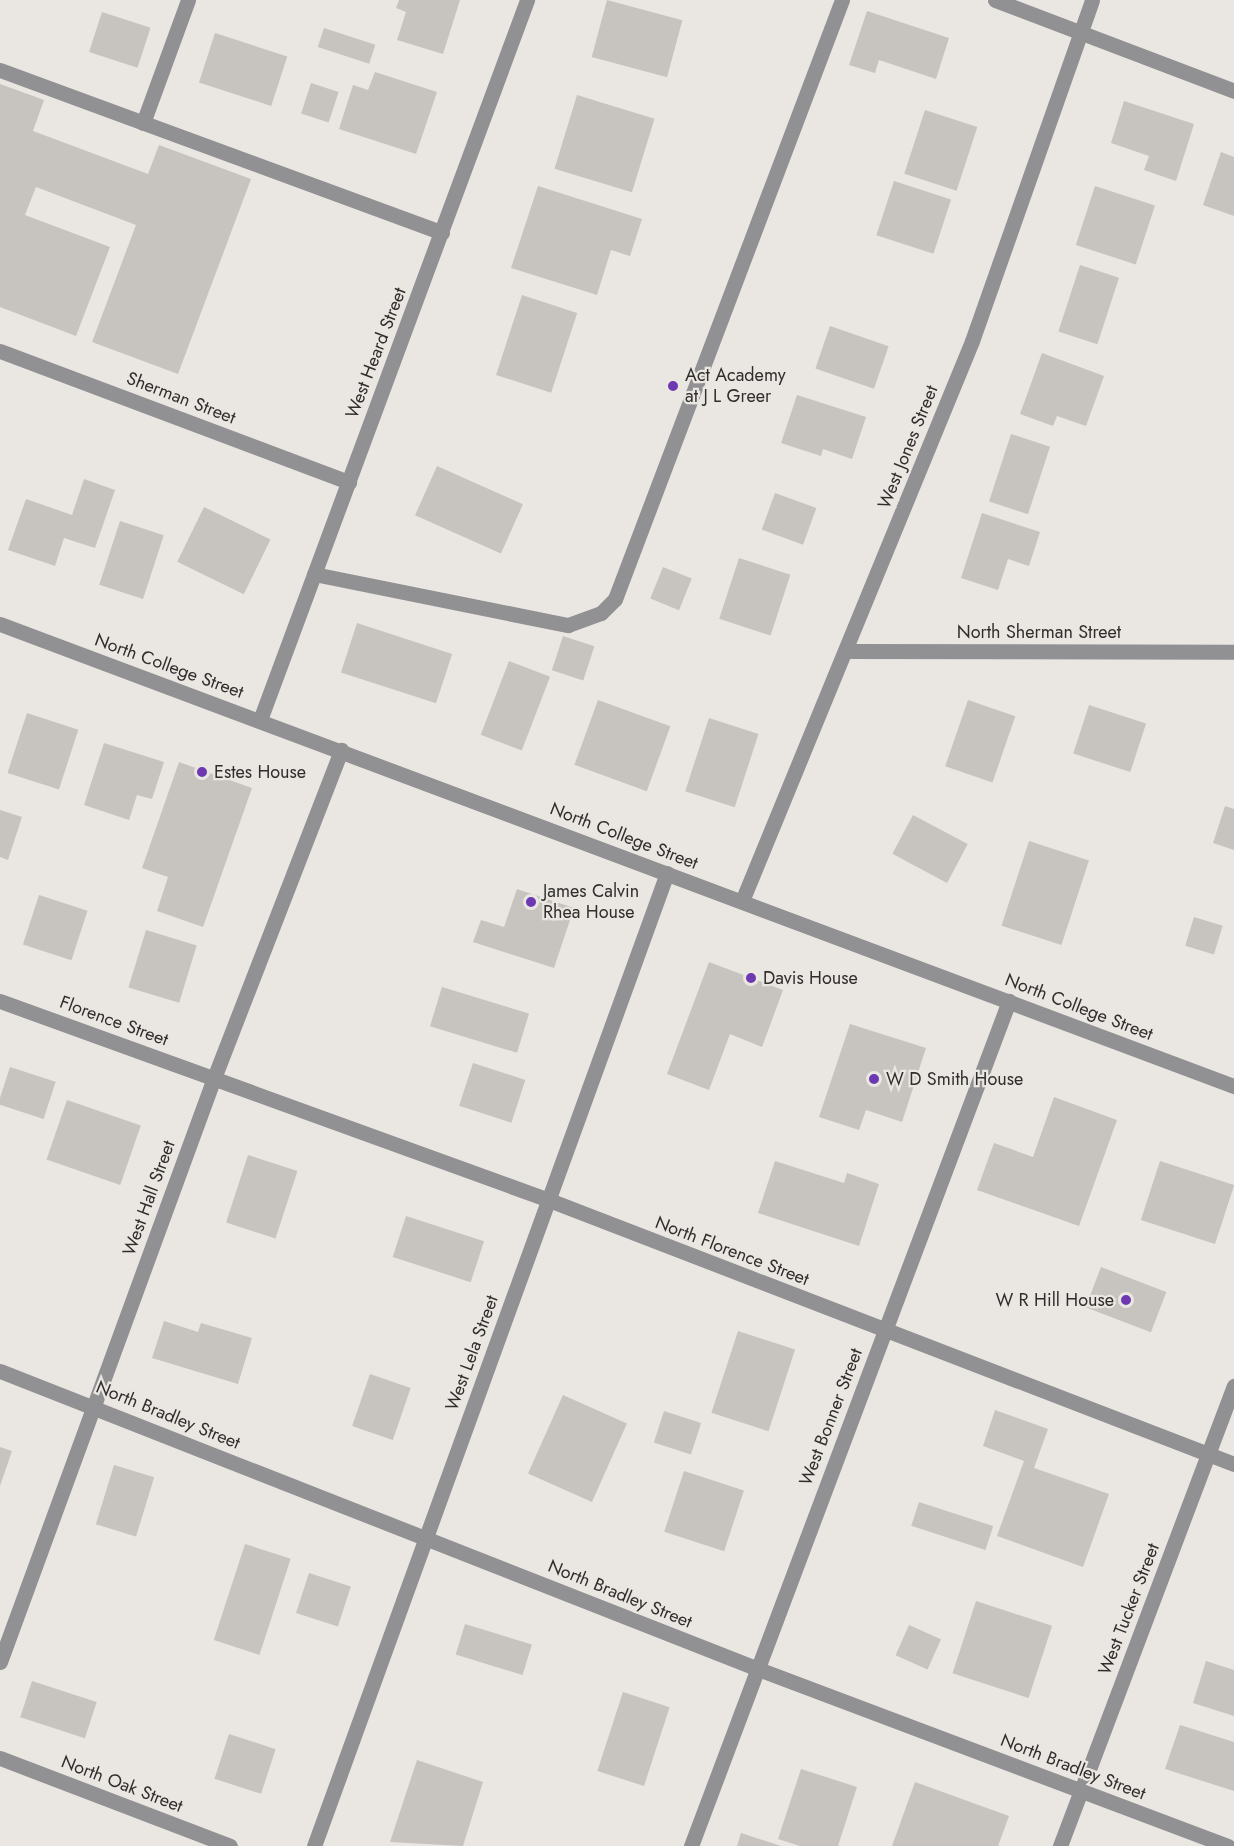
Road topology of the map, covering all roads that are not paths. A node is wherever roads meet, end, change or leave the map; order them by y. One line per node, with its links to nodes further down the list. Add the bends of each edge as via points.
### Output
1 (188, 0): 9 (street)
2 (527, 0): 10 (street, West Heard Street)
3 (842, 0): 13 (street, via 615,598 601,613 568,625)
4 (995, 0): 6 (street)
5 (1092, 0): 6 (street, West Jones Street)
6 (1081, 32): 8 (street); 15 (street, West Jones Street, via 972,341)
7 (0, 70): 9 (street)
8 (1234, 91)
9 (143, 123): 10 (street)
10 (442, 233): 12 (street, West Heard Street)
11 (0, 351): 12 (street, Sherman Street)
12 (349, 482): 13 (street, West Heard Street)
13 (314, 574): 17 (street, West Heard Street)
14 (1, 626): 17 (street, North College Street)
15 (845, 651): 16 (street, North Sherman Street); 20 (street, West Jones Street)
16 (1234, 652)
17 (260, 720): 18 (street, North College Street)
18 (341, 750): 19 (street, North College Street); 23 (street, West Hall Street)
19 (668, 873): 20 (street, North College Street); 25 (street, West Lela Street)
20 (742, 901): 22 (street, North College Street)
21 (0, 1001): 23 (street, Florence Street)
22 (1008, 1001): 24 (street, North College Street); 26 (street, West Bonner Street)
23 (214, 1078): 25 (street, North Florence Street); 29 (street, West Hall Street)
24 (1234, 1086)
25 (549, 1200): 26 (street, North Florence Street); 32 (street, West Lela Street)
26 (884, 1331): 30 (street, North Florence Street); 34 (street, West Bonner Street)
27 (0, 1371): 29 (street, North Bradley Street)
28 (1234, 1386): 30 (street, West Tucker Street)
29 (93, 1406): 32 (street, North Bradley Street); 33 (street, West Hall Street)
30 (1208, 1454): 31 (street, North Florence Street); 36 (street, West Tucker Street)
31 (1234, 1464)
32 (426, 1538): 34 (street, North Bradley Street); 38 (street, West Lela Street)
33 (0, 1662)
34 (758, 1669): 36 (street, North Bradley Street); 39 (street, West Bonner Street)
35 (0, 1758): 37 (street, North Oak Street)
36 (1081, 1791): 40 (street, West Tucker Street); 41 (street, North Bradley Street)
37 (230, 1846)
38 (314, 1846)
39 (691, 1846)
40 (1060, 1846)
41 (1228, 1846)

